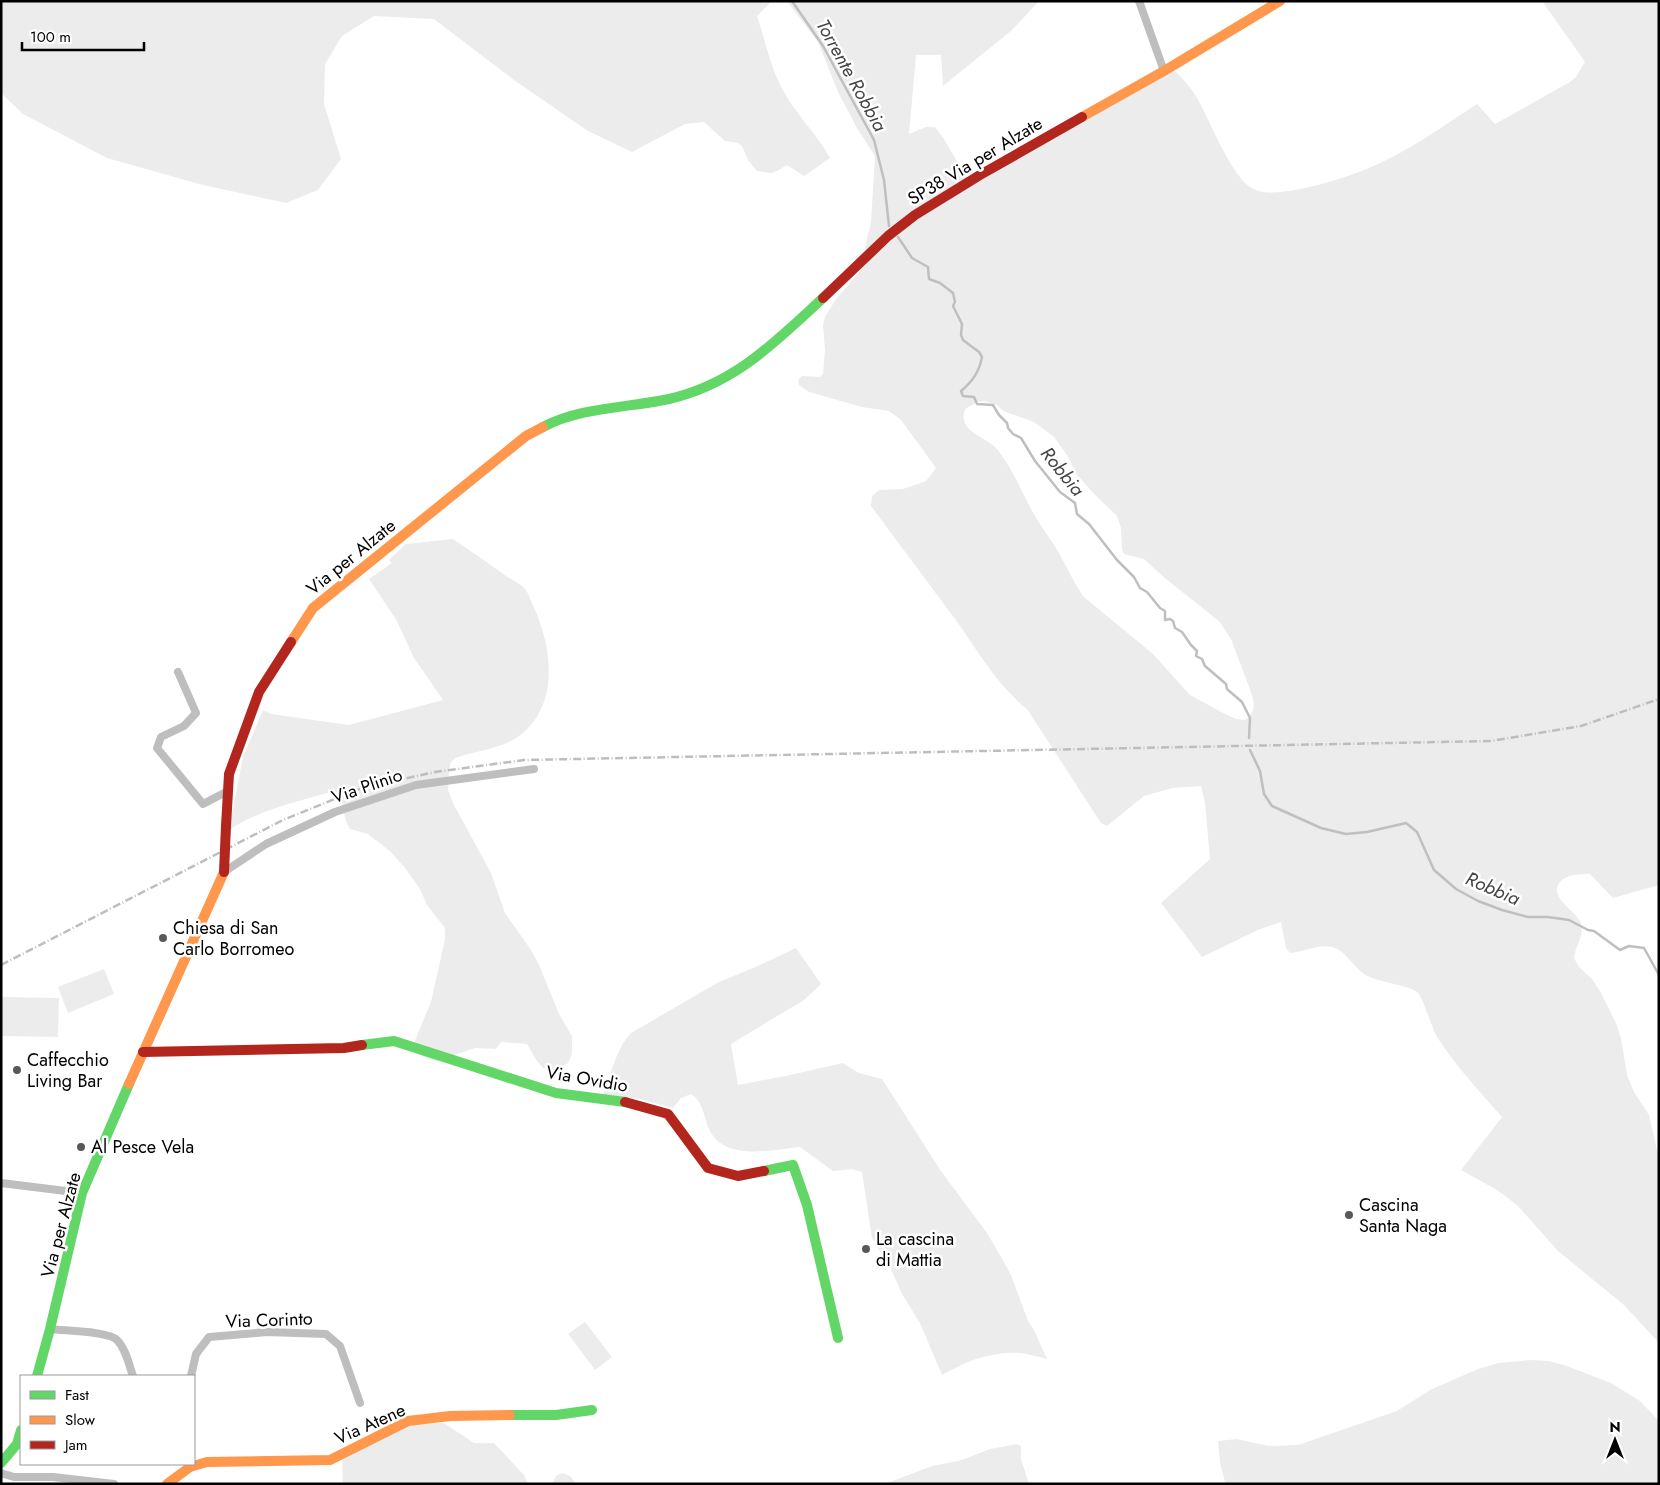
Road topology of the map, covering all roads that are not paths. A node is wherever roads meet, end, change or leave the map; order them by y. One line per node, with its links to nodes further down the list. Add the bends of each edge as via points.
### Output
1 (1139, 1): 3 (street)
2 (1280, 1): 3 (street, SP38 Via per Alzate)
3 (1164, 71): 4 (street, SP38 Via per Alzate, via 914,215 768,349)
4 (712, 384): 7 (street, Via per Alzate, via 668,399 574,415 540,428 312,608 259,692 229,774)
5 (178, 672): 7 (street, via 196,713 184,726 161,737 157,748 204,804)
6 (534, 770): 8 (street, Via Plinio, via 416,785 335,812 266,844)
7 (228, 791): 8 (street, Via per Alzate, bridge)
8 (224, 872): 9 (street, Via per Alzate)
9 (143, 1052): 11 (street, Via per Alzate); 13 (street, Via Ovidio, via 344,1048 394,1041 556,1093 627,1102 668,1114 708,1168 738,1176 793,1164 807,1205)
10 (1, 1183): 11 (street)
11 (82, 1193): 12 (street, Via per Alzate)
12 (50, 1330): 14 (street, Via per Alzate); 15 (street, via 100,1334 116,1339)
13 (838, 1338)
14 (37, 1375)
15 (133, 1375)
16 (191, 1375): 17 (street, Via Corinto, via 196,1354 209,1337 267,1332 326,1334 340,1346)
17 (360, 1403)
18 (592, 1410): 23 (street, Via Atene, via 408,1421 330,1460 207,1462 190,1467)
19 (20, 1434): 20 (street, via 17,1444)
20 (1, 1463)
21 (1, 1473): 22 (street, via 14,1477 53,1477)
22 (114, 1484)
23 (167, 1484)

